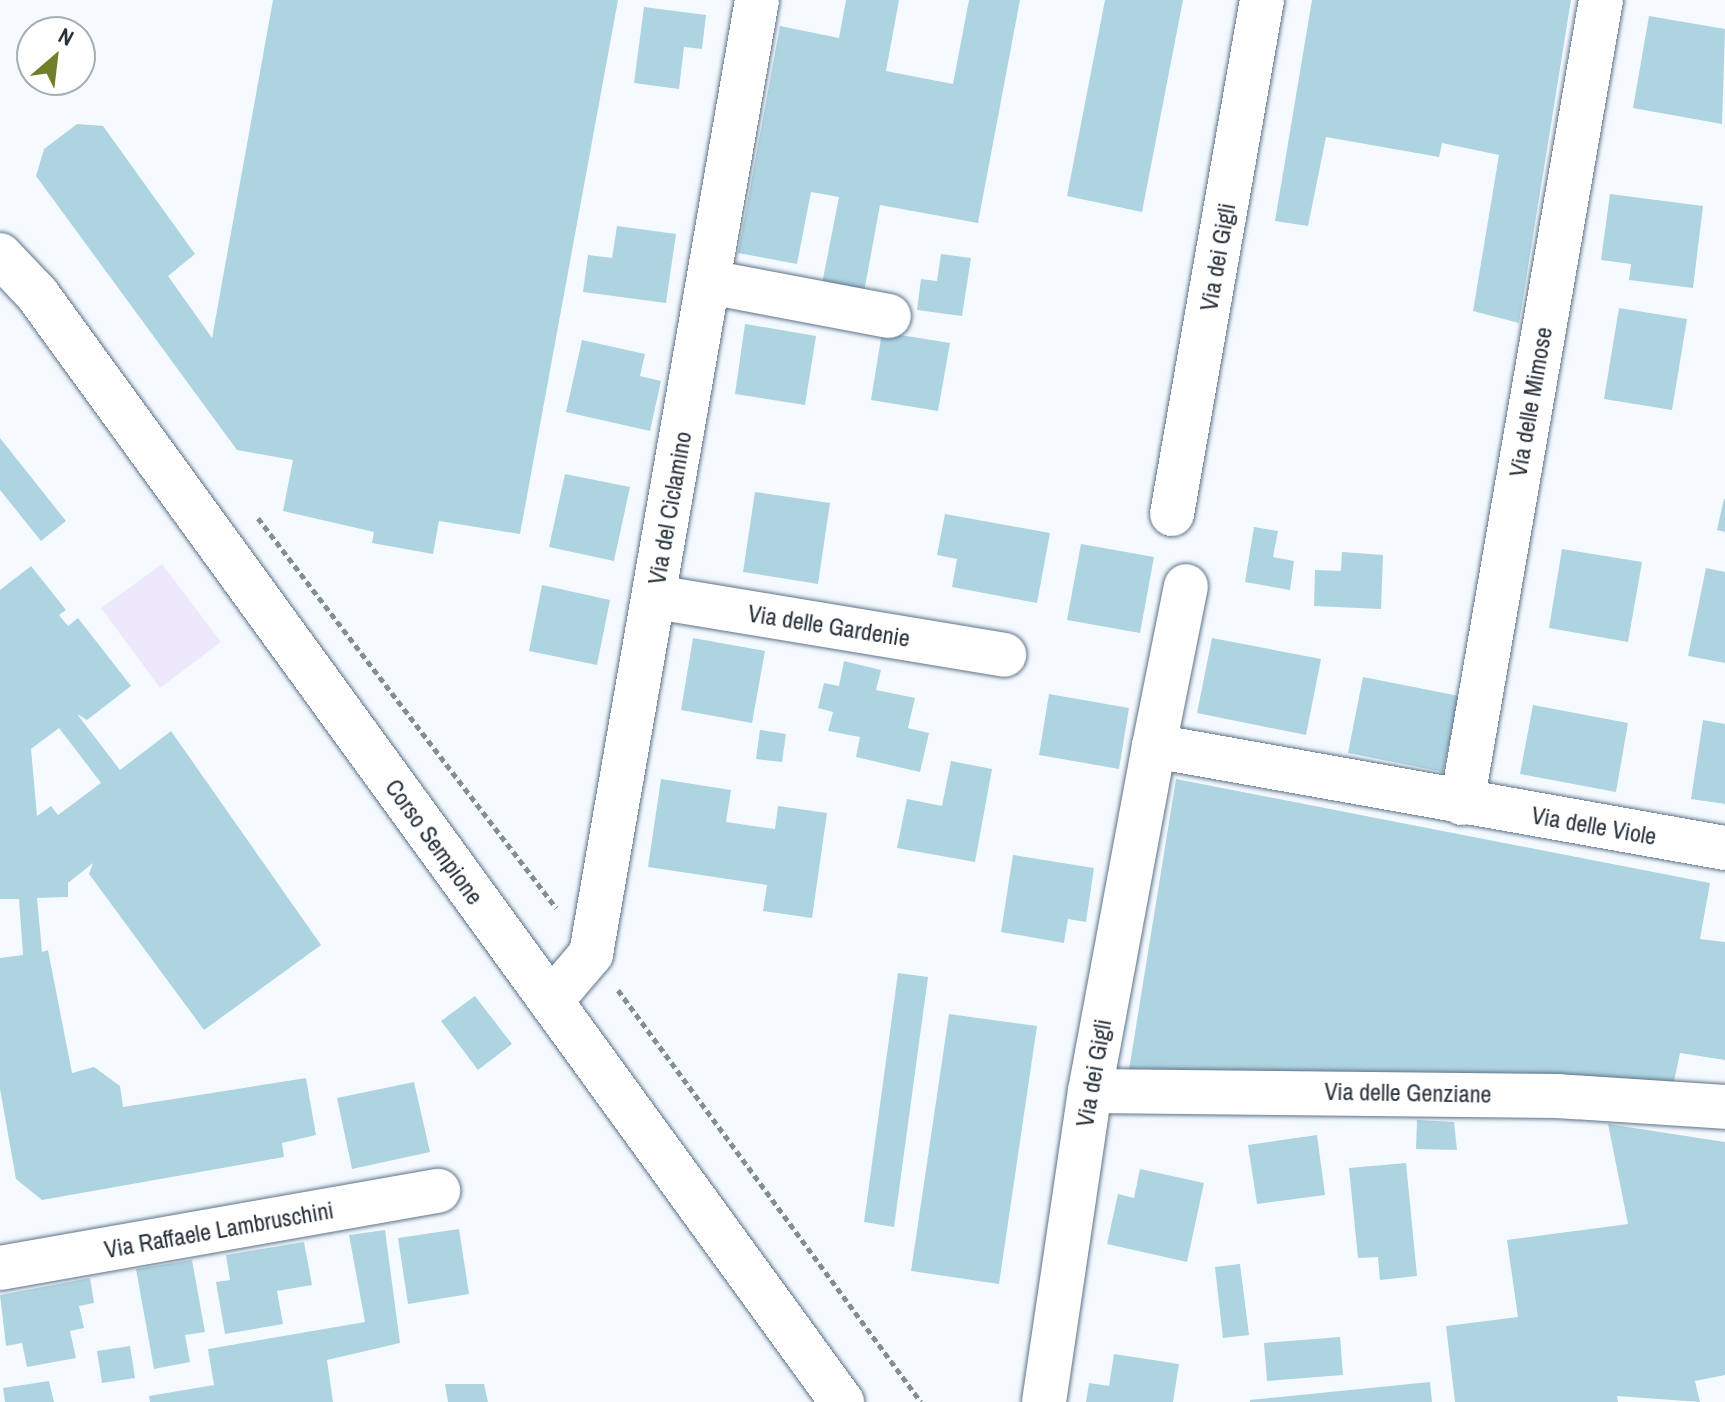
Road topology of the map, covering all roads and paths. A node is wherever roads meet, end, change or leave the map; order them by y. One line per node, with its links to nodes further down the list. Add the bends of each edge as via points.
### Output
1 (757, 0): 6 (street, Via del Ciclamino)
2 (1262, 0): 9 (street, Via dei Gigli)
3 (1601, 0): 14 (street, Via delle Mimose)
4 (0, 225): 5 (street, Corso Sempione)
5 (14, 268): 18 (street, Corso Sempione)
6 (709, 282): 7 (street); 11 (street, Via del Ciclamino)
7 (889, 316)
8 (249, 506): 16 (path)
9 (1172, 514)
10 (1186, 586): 13 (street, Via dei Gigli)
11 (655, 597): 12 (street, Via delle Gardenie); 18 (street, Via del Ciclamino, via 591,954)
12 (1004, 655)
13 (1154, 746): 14 (street); 19 (street, Via dei Gigli)
14 (1462, 803): 15 (street, Via delle Viole)
15 (1725, 848)
16 (559, 912)
17 (610, 980): 24 (path)
18 (551, 1001): 23 (street, Corso Sempione)
19 (1090, 1091): 20 (street, Via delle Genziane, via 1557,1096); 25 (street, Via dei Gigli)
20 (1725, 1107)
21 (438, 1191): 22 (street, Via Raffaele Lambruschini)
22 (0, 1268)
23 (842, 1402)
24 (921, 1402)
25 (1044, 1402)

